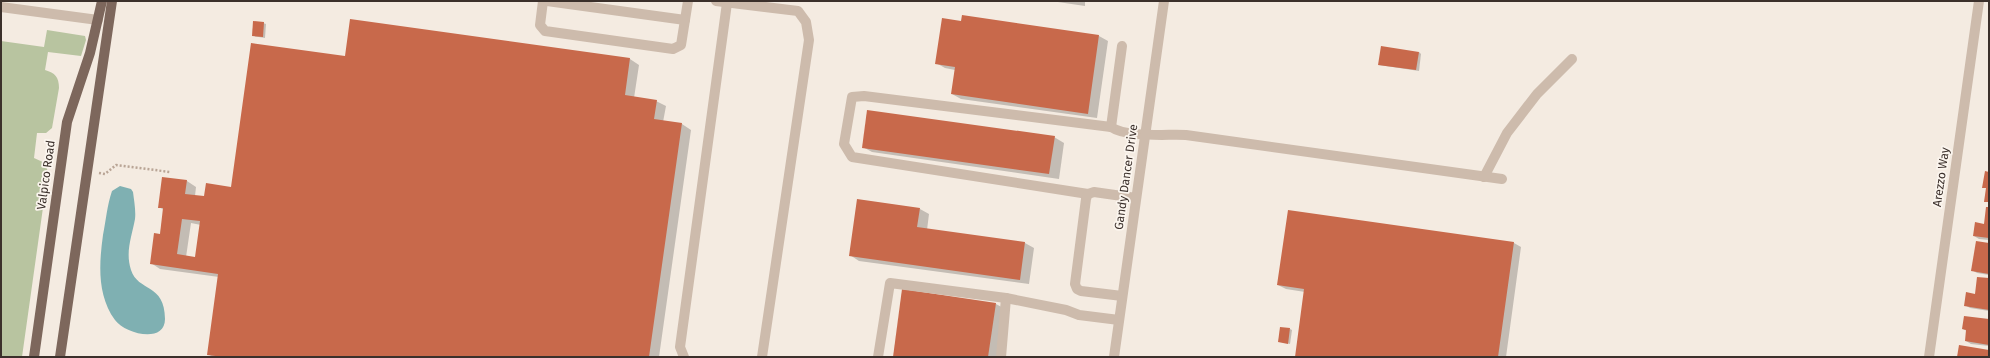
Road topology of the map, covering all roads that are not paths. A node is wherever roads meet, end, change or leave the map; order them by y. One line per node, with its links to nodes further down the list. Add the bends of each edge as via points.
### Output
1 (102, 1): 10 (main road, Valpico Road)
2 (112, 1): 24 (main road)
3 (543, 1): 11 (street, via 540,25 545,31 673,49 681,45)
4 (547, 1): 11 (street)
5 (688, 1): 11 (street)
6 (1164, 1): 15 (street, Gandy Dancer Drive)
7 (1979, 1): 30 (street, Arezzo Way)
8 (722, 2): 25 (street, via 680,347); 26 (street, via 798,11 806,22 810,40)
9 (1, 7): 10 (street)
10 (98, 20): 23 (main road, Valpico Road, via 88,62 67,122)
11 (685, 20)
12 (1122, 46): 14 (street)
13 (1572, 59): 16 (street, via 1537,94 1507,133)
14 (1111, 126): 15 (street, via 1118,130); 18 (street, via 864,96 852,97 844,144 852,157)
15 (1145, 134): 16 (street, via 1186,135); 19 (street, Gandy Dancer Drive)
16 (1484, 177): 17 (street)
17 (1502, 179)
18 (1088, 194): 19 (street, via 1094,192); 20 (street, via 1075,284 1081,291)
19 (1136, 198): 20 (street, Gandy Dancer Drive)
20 (1122, 296): 22 (street, Gandy Dancer Drive)
21 (1006, 298): 22 (street, via 1079,315); 27 (street, via 890,283); 28 (street)
22 (1119, 320): 29 (street, Gandy Dancer Drive)
23 (34, 357)
24 (60, 357)
25 (684, 357)
26 (762, 357)
27 (878, 357)
28 (1001, 357)
29 (1114, 357)
30 (1929, 357)

